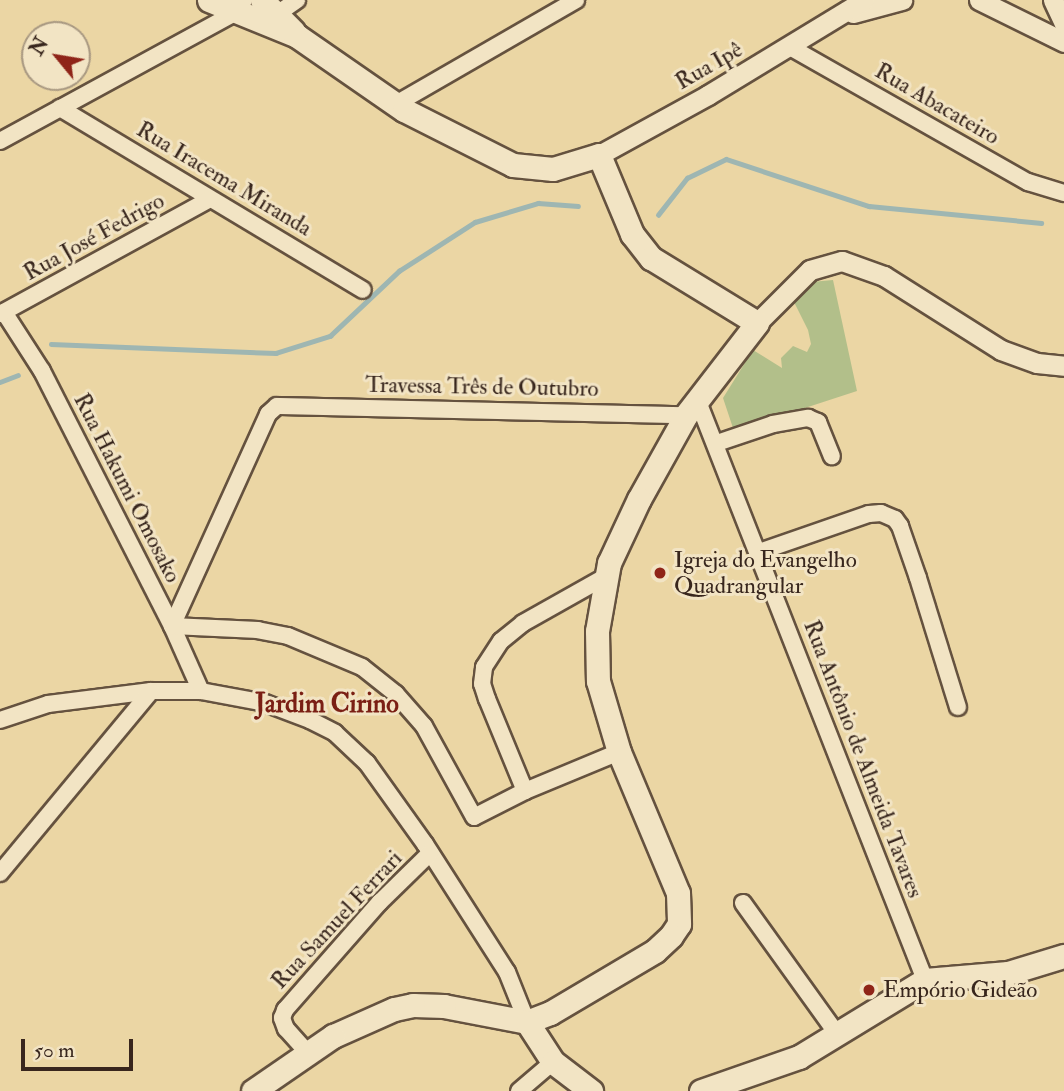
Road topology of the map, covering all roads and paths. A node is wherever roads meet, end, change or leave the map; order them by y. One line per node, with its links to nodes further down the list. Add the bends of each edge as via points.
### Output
1 (296, 0): 9 (street)
2 (576, 0): 15 (street)
3 (864, 0): 10 (street, Rua Ipê)
4 (902, 0): 10 (street, Rua Ipê)
5 (979, 0): 13 (street)
6 (1053, 0): 11 (street)
7 (212, 1): 8 (main road); 12 (street)
8 (241, 6): 9 (main road); 12 (street)
9 (268, 12): 15 (main road)
10 (841, 16): 14 (street, Rua Ipê)
11 (1064, 24)
12 (206, 29): 16 (street)
13 (1064, 42)
14 (790, 47): 18 (street, Rua Ipê); 19 (street, Rua Abacateiro, via 1028,182)
15 (396, 104): 18 (main road, via 513,165 553,169)
16 (60, 108): 17 (street); 20 (street, Rua Iracema Miranda)
17 (0, 141)
18 (599, 155): 23 (main road, via 632,234 651,257)
19 (1064, 193)
20 (210, 199): 21 (street, Rua Iracema Miranda); 22 (street, Rua José Fedrigo)
21 (363, 290)
22 (2, 313): 30 (street, Rua Hakumi Omosako, via 41,371)
23 (757, 323): 24 (street, via 810,270 842,261 884,276 1001,350 1037,363); 25 (main road)
24 (1064, 366)
25 (692, 407): 26 (street, Rua Antônio de Almeida Tavares); 29 (main road, via 639,499); 30 (street, Travessa Três de Outubro, via 277,406 268,414)
26 (716, 443): 27 (street, via 808,418 818,422); 28 (street, Rua Antônio de Almeida Tavares)
27 (832, 456)
28 (759, 552): 33 (street, via 869,514 895,519); 41 (street, Rua Antônio de Almeida Tavares)
29 (605, 577): 35 (main road, via 596,659); 36 (street, via 523,623 501,640 484,667 482,684)
30 (172, 626): 32 (street, Rua Hakumi Omosako); 36 (street, via 288,636 370,672 424,726 474,817)
31 (151, 691): 32 (street); 34 (street, via 48,704); 38 (street)
32 (201, 691): 37 (street, via 265,704 335,733 367,763)
33 (958, 707)
34 (0, 720)
35 (618, 752): 36 (street); 42 (main road, via 678,893 679,924 655,951)
36 (524, 791)
37 (430, 853): 42 (street, via 507,972); 44 (street, Rua Samuel Ferrari, via 285,1010 283,1024)
38 (0, 873)
39 (743, 903): 43 (street)
40 (1064, 956): 41 (main road, via 1008,973)
41 (925, 980): 43 (main road)
42 (527, 1022): 44 (main road, via 444,1006 413,1005 365,1021); 45 (main road)
43 (838, 1035): 49 (main road, via 799,1058)
44 (307, 1052): 46 (main road)
45 (553, 1062): 47 (street); 48 (main road)
46 (253, 1091)
47 (519, 1091)
48 (591, 1091)
49 (701, 1091)

